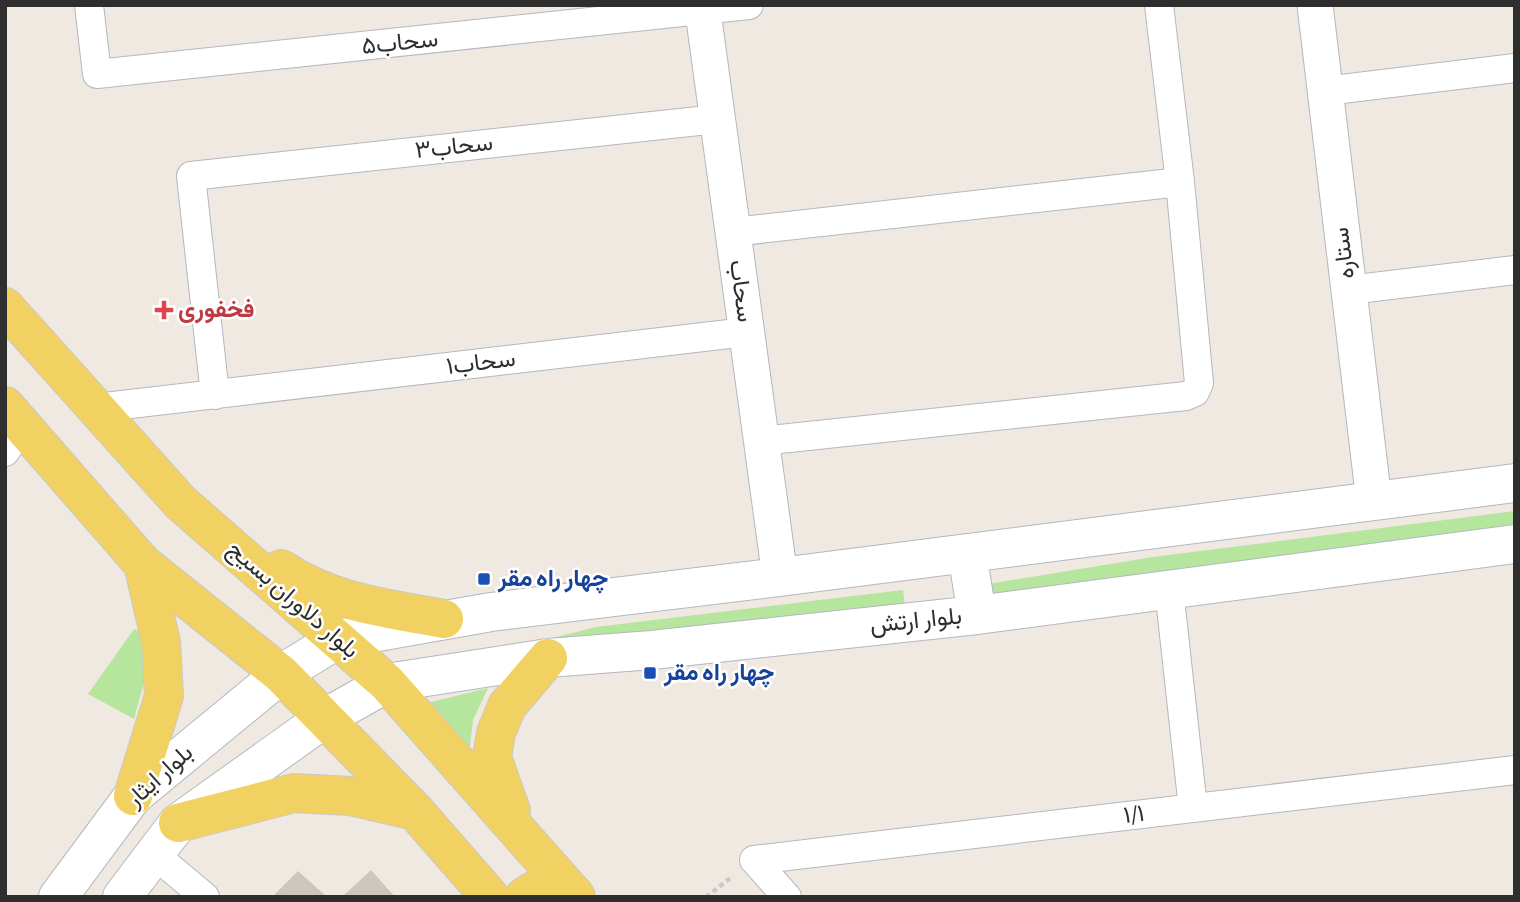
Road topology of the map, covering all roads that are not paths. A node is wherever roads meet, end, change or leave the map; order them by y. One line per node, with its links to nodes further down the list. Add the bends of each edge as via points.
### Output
1 (89, 5): 5 (street, ۵سحاب, via 97,74)
2 (749, 5): 5 (street, ۵سحاب)
3 (1159, 5): 9 (street)
4 (1315, 5): 7 (street, ستاره)
5 (702, 8): 8 (street, سحاب)
6 (1515, 68): 7 (street)
7 (1325, 91): 12 (street, ستاره)
8 (717, 119): 10 (street, سحاب); 15 (street, ۳سحاب, via 191,176)
9 (1180, 181): 10 (street); 18 (street, via 1199,383 1195,392)
10 (733, 232): 14 (street, سحاب)
11 (1515, 270): 12 (street)
12 (1349, 290): 20 (street, ستاره)
13 (5, 307): 16 (main road, بلوار دلاوران بسیج)
14 (746, 332): 15 (street, ۱سحاب); 18 (street, سحاب)
15 (215, 395): 16 (street, ۱سحاب)
16 (96, 408): 21 (main road, بلوار دلاوران بسیج)
17 (11, 428): 24 (main road)
18 (761, 442): 25 (street, سحاب)
19 (1515, 483): 20 (main road)
20 (1374, 501): 23 (main road)
21 (181, 503): 28 (main road, via 304,584 356,603); 29 (main road, بلوار دلاوران بسیج)
22 (1515, 544): 26 (main road, بلوار ارتش)
23 (967, 553): 25 (main road); 27 (main road)
24 (143, 564): 31 (main road); 35 (main road, via 161,642 164,696)
25 (780, 577): 28 (main road)
26 (1169, 589): 27 (main road, بلوار ارتش); 36 (street)
27 (977, 615): 30 (main road, بلوار ارتش)
28 (444, 619): 29 (main road)
29 (338, 639): 31 (main road, بلوار ایثار); 32 (main road, بلوار دلاوران بسیج)
30 (548, 658): 32 (main road, بلوار ارتش); 39 (main road, via 507,706 496,733 492,757)
31 (281, 674): 33 (main road); 35 (main road, بلوار ایثار)
32 (387, 683): 33 (main road, بلوار ارتش); 39 (main road, بلوار دلاوران بسیج)
33 (326, 718): 37 (main road); 38 (main road, بلوار ایثار)
34 (1515, 770): 36 (street, ۱/۱)
35 (133, 796): 42 (main road, بلوار ایثار)
36 (1193, 808): 47 (street, ۱/۱, via 754,860)
37 (415, 811): 38 (main road, via 351,796 294,793); 45 (main road)
38 (178, 824): 40 (main road, بلوار ایثار)
39 (517, 829): 41 (main road, بلوار دلاوران بسیج)
40 (155, 855): 43 (main road, بلوار ایثار); 44 (street)
41 (575, 895): 46 (main road, via 557,886 540,886)
42 (58, 897)
43 (122, 897)
44 (205, 897)
45 (490, 897)
46 (524, 897)
47 (787, 897)

